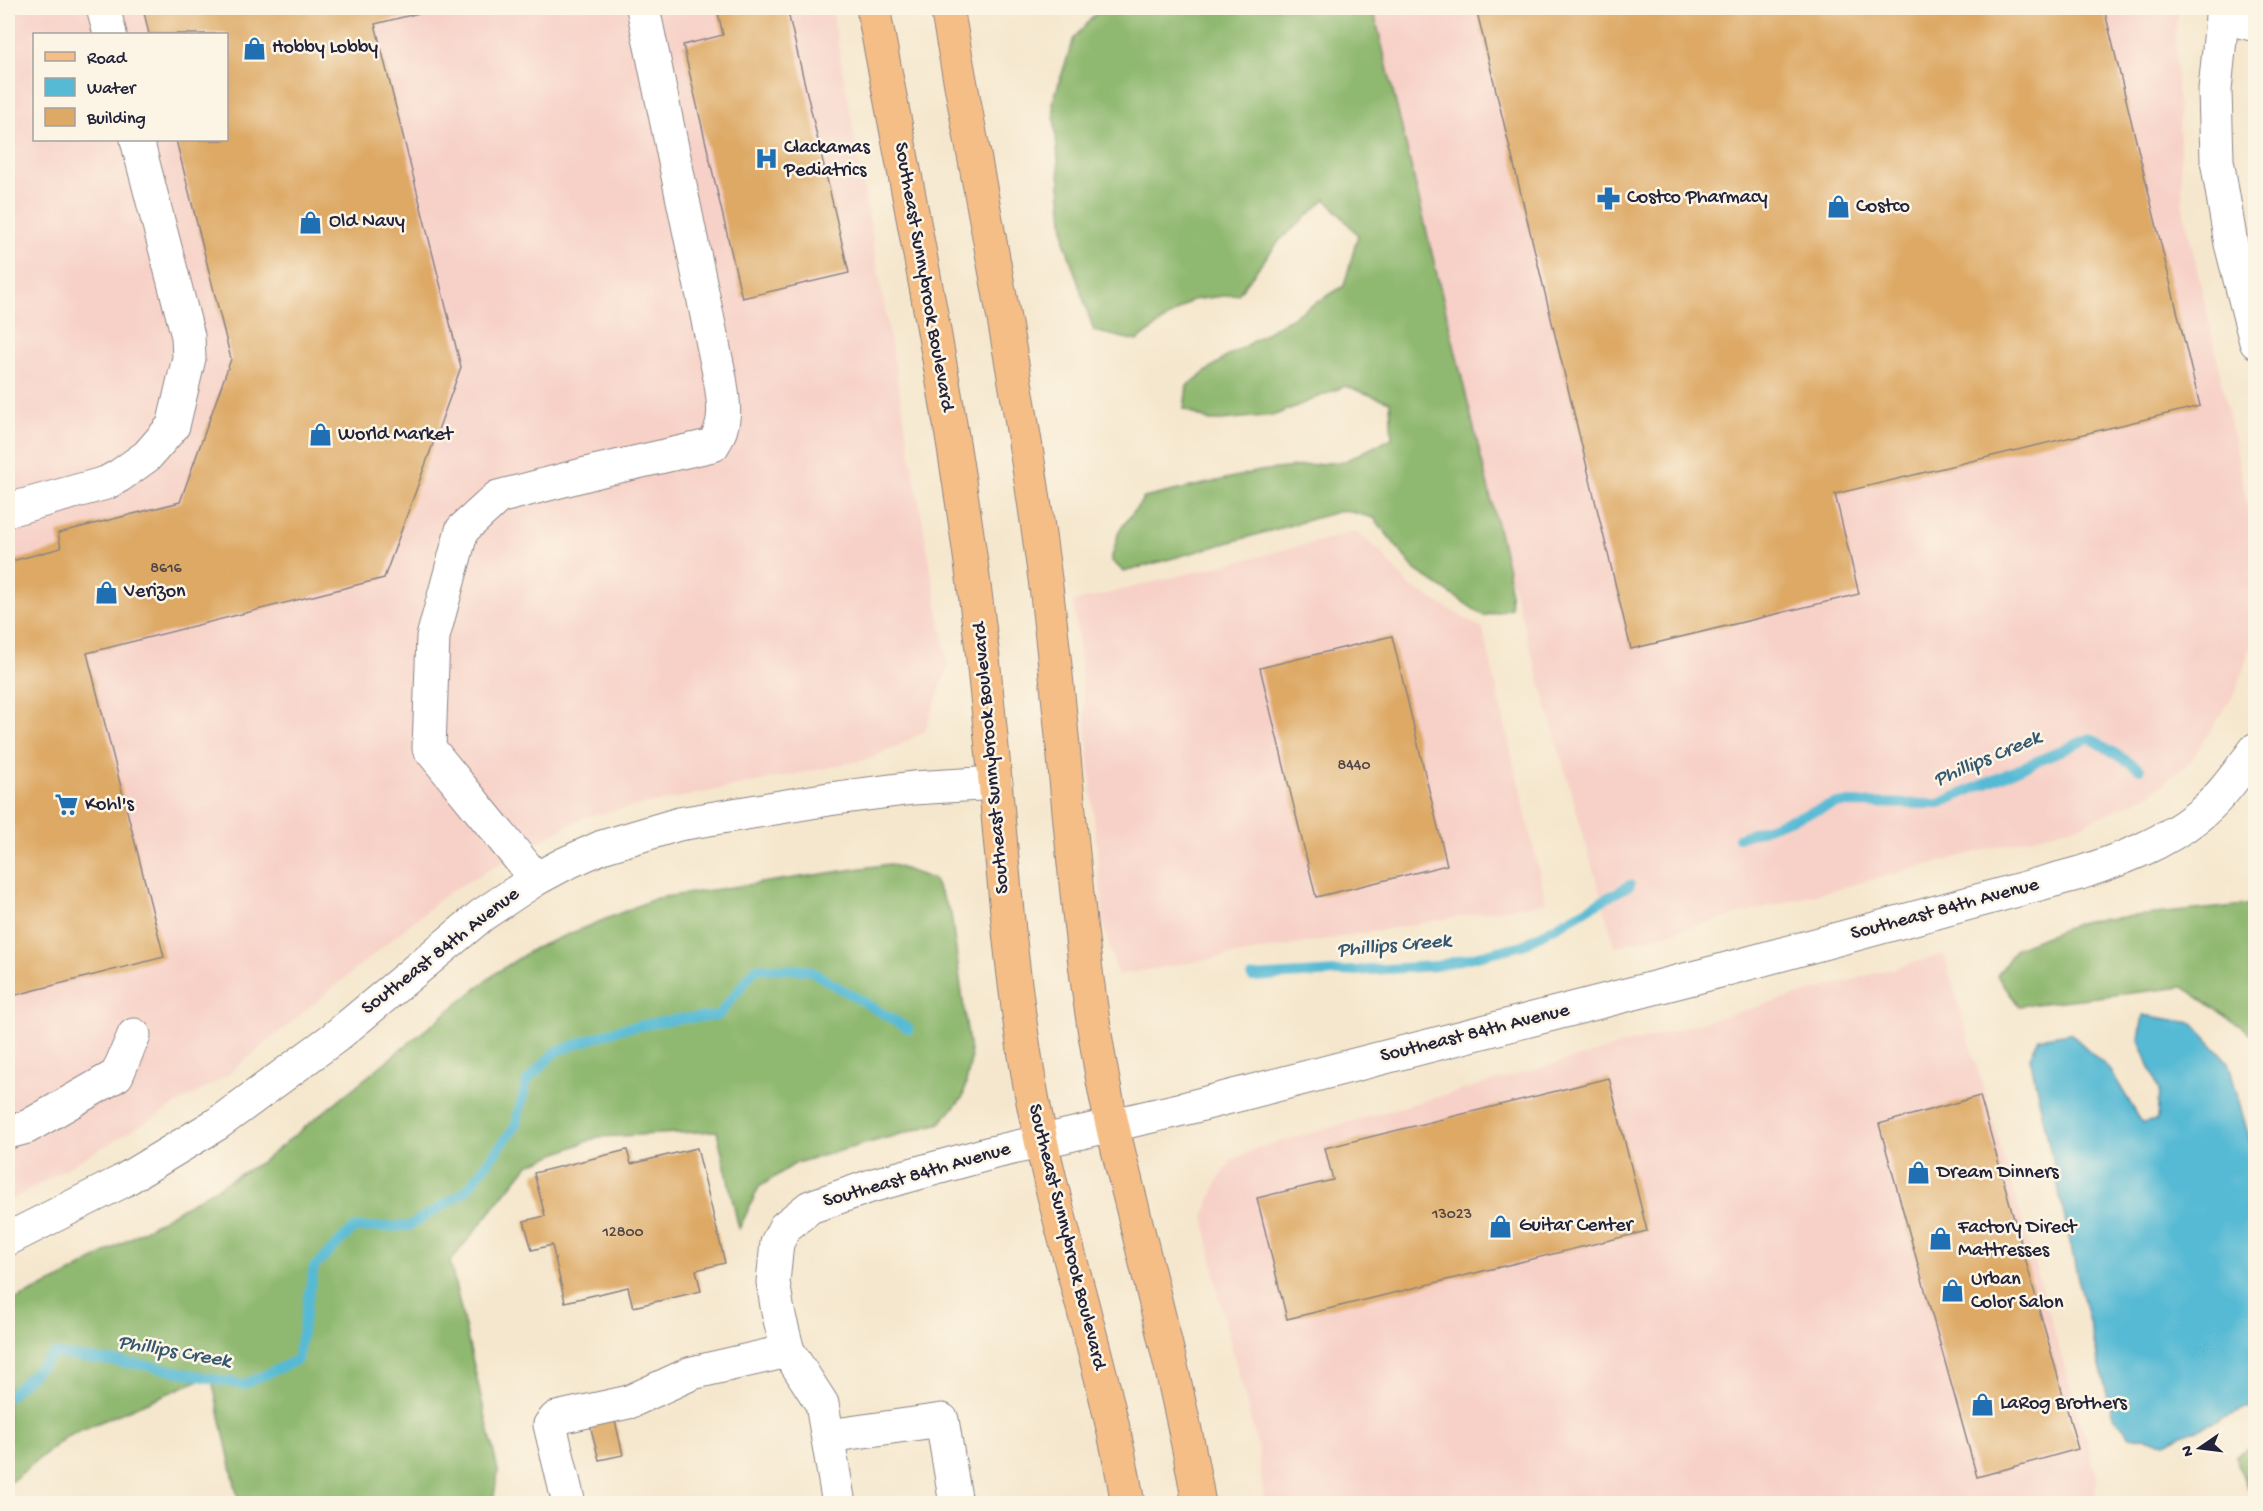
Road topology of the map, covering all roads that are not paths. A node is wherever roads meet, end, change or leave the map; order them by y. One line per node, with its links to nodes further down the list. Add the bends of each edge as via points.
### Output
1 (103, 8): 7 (street)
2 (643, 8): 13 (street, via 720,378 721,433 712,445 498,497 462,530 433,637 429,748)
3 (873, 8): 12 (main road, Southeast Sunnybrook Boulevard, via 950,425 980,627)
4 (947, 8): 15 (main road, via 1015,382 1043,562 1082,943)
5 (2222, 12): 6 (street); 9 (street, via 2215,90 2217,160 2231,244)
6 (2256, 25)
7 (110, 33)
8 (137, 141): 10 (street, via 188,336 189,358 173,426 147,456 112,480)
9 (2256, 342)
10 (8, 510)
11 (2256, 749): 15 (street, Southeast 84th Avenue, via 2199,816 2159,842 2080,873 1716,972)
12 (996, 783): 13 (street, Southeast 84th Avenue, via 829,798 679,824 602,847); 17 (main road, Southeast Sunnybrook Boulevard, via 1012,963)
13 (536, 879): 18 (street, Southeast 84th Avenue, via 482,915 325,1044 217,1124 121,1182)
14 (134, 1035): 16 (street, via 117,1075)
15 (1111, 1125): 17 (street, Southeast 84th Avenue); 25 (main road)
16 (17, 1130)
17 (1042, 1142): 19 (street, Southeast 84th Avenue, via 874,1185 810,1208 785,1227 777,1243 773,1282); 24 (main road, Southeast Sunnybrook Boulevard, via 1120,1453)
18 (8, 1239)
19 (788, 1351): 20 (street, via 822,1404); 21 (street, via 692,1373 628,1402 556,1418 550,1425)
20 (828, 1436): 22 (street); 23 (street, via 942,1420)
21 (569, 1503)
22 (839, 1503)
23 (956, 1503)
24 (1128, 1503)
25 (1199, 1503)

